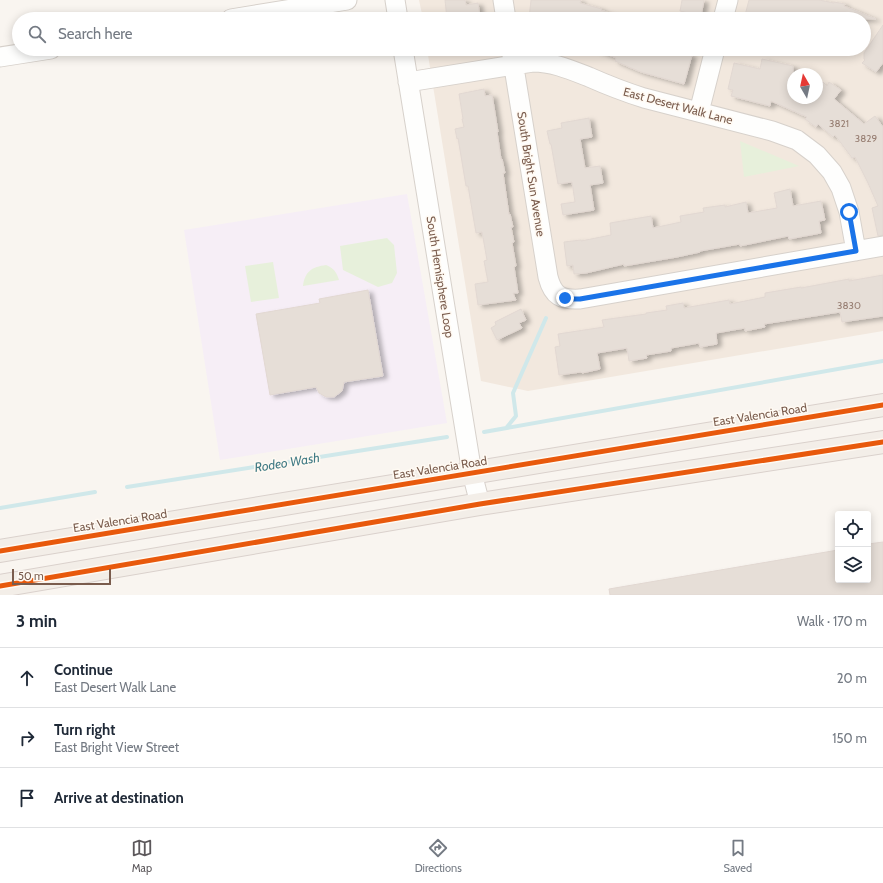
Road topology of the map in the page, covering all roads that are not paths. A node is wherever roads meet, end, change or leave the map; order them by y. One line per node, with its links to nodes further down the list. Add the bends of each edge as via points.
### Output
1 (347, 0): 5 (street)
2 (395, 0): 6 (street)
3 (502, 0): 7 (street)
4 (728, 0): 8 (street)
5 (274, 12)
6 (397, 12)
7 (505, 12)
8 (725, 12)
9 (12, 55): 12 (street)
10 (404, 56): 14 (street, South Hemisphere Loop)
11 (714, 56): 15 (street)
12 (0, 57)
13 (512, 57): 14 (street, East Desert Walk Lane); 15 (street, East Desert Walk Lane, via 565,68 630,94); 17 (street, South Bright Sun Avenue, via 548,277 557,299 580,299)
14 (408, 82): 20 (street, South Hemisphere Loop)
15 (699, 112): 17 (street, East Desert Walk Lane, via 772,131 796,140 817,155 832,172 841,188 849,212)
16 (883, 246): 17 (street)
17 (856, 251)
18 (883, 405): 20 (main road, East Valencia Road)
19 (883, 442): 21 (main road)
20 (472, 473): 21 (street, South Hemisphere Loop); 22 (main road, East Valencia Road)
21 (480, 504): 23 (main road)
22 (0, 551)
23 (0, 586)

